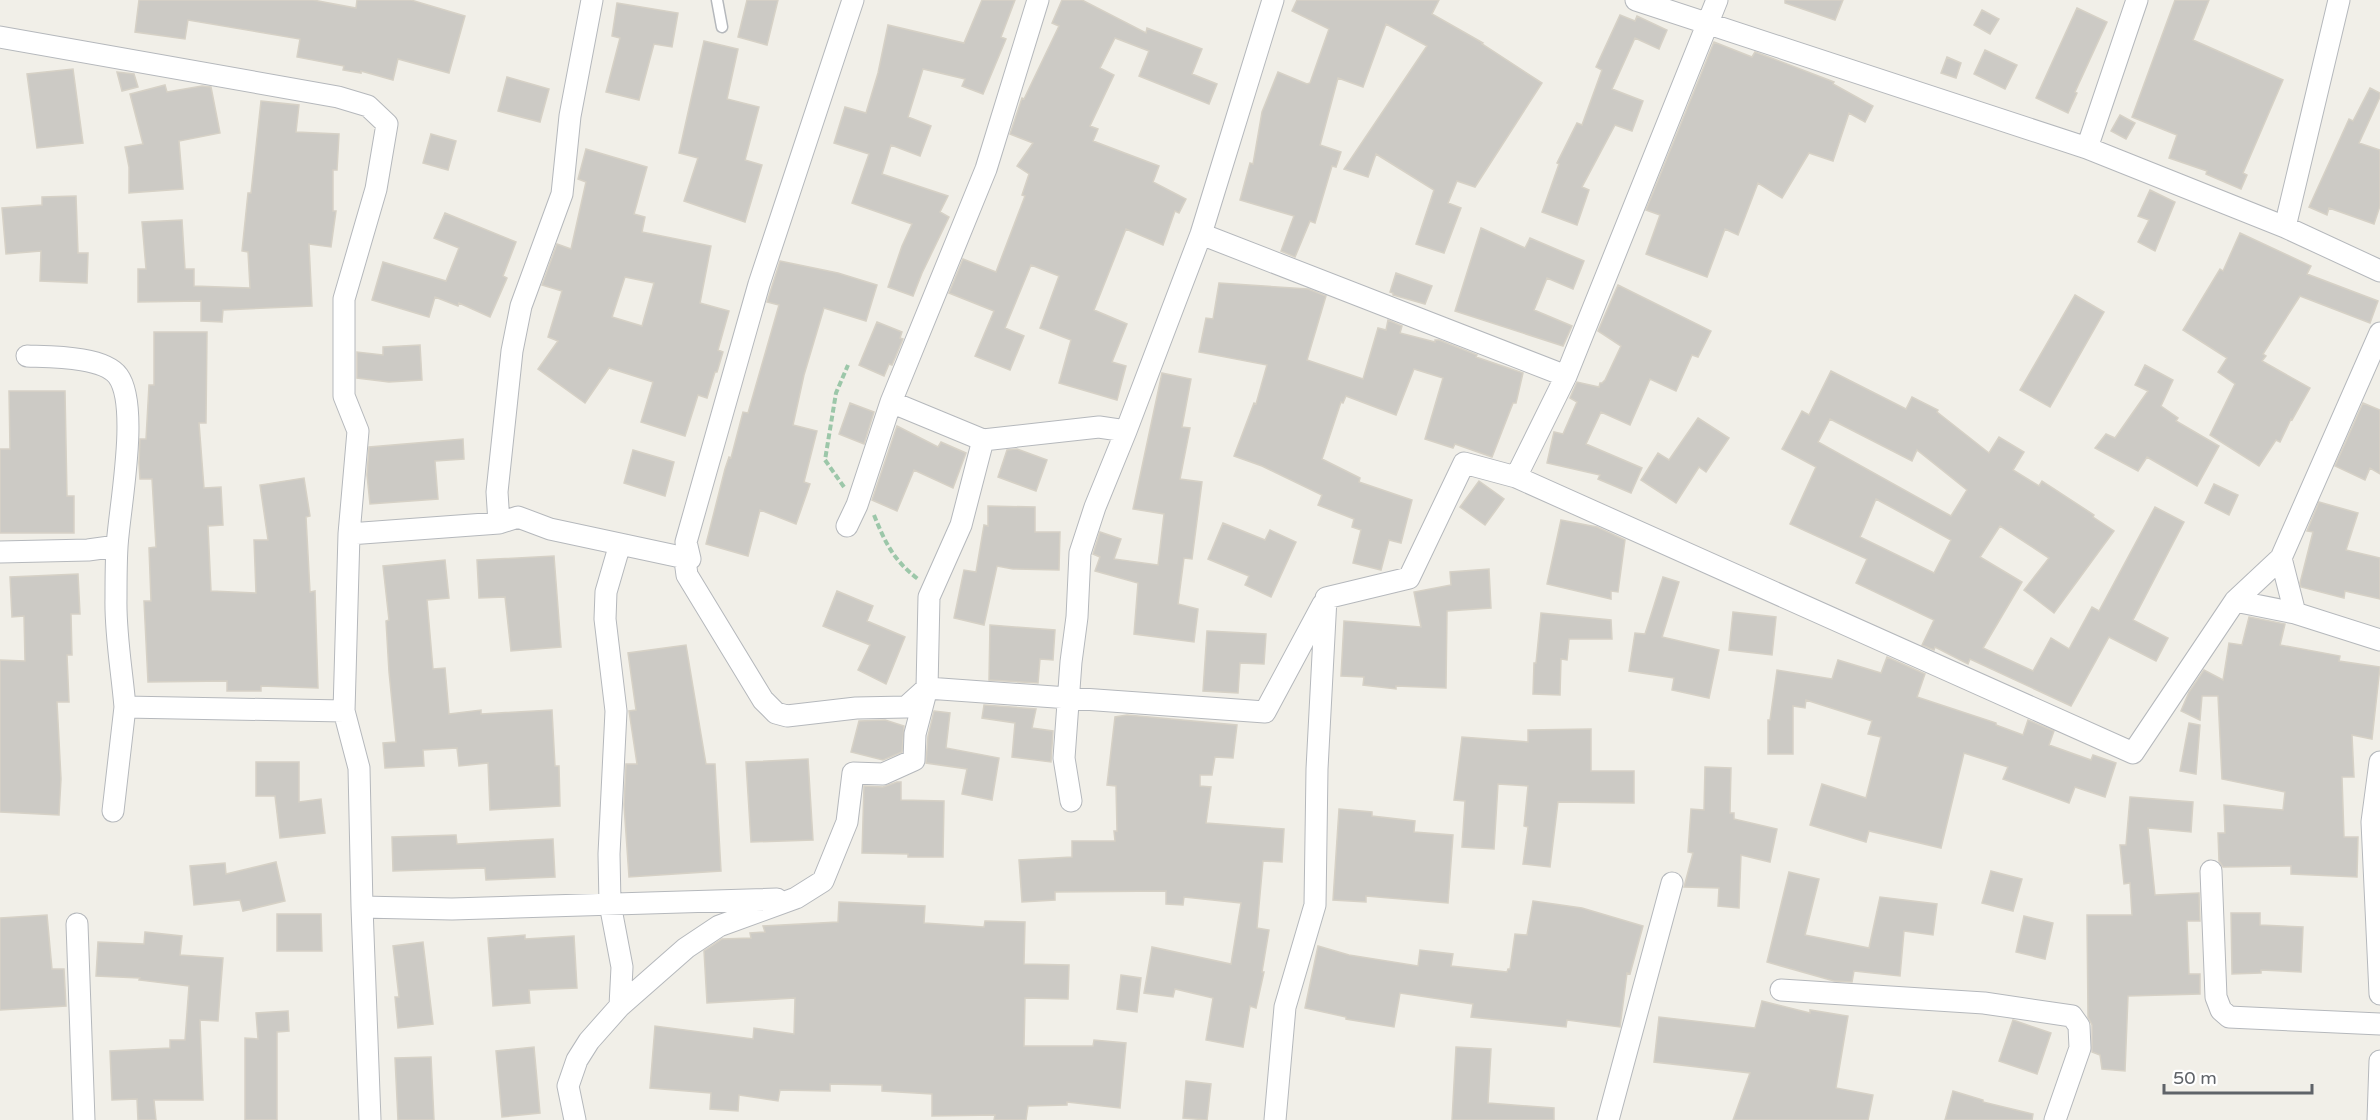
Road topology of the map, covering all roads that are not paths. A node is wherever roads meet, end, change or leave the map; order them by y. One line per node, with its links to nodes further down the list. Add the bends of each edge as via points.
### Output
1 (592, 0): 24 (street, via 570,116 562,194 521,306 512,351 497,492)
2 (717, 0): 11 (lane)
3 (853, 0): 31 (street, via 759,284 686,542)
4 (1038, 0): 20 (street, via 986,169)
5 (1274, 0): 15 (street)
6 (1636, 0): 10 (street)
7 (1717, 0): 10 (street)
8 (2137, 0): 13 (street)
9 (2338, 0): 14 (street)
10 (1708, 22): 13 (street); 19 (street)
11 (722, 27)
12 (0, 37): 26 (street, via 338,97 368,106 387,124 376,189 344,299 344,396 358,431)
13 (2087, 148): 14 (street)
14 (2285, 227): 16 (street)
15 (1201, 234): 19 (street); 21 (street)
16 (2380, 271)
17 (2380, 333): 30 (street)
18 (27, 356): 28 (street, via 71,358 103,365 118,374 125,390 127,418)
19 (1566, 376): 23 (street)
20 (891, 402): 22 (street); 25 (street)
21 (1126, 431): 22 (street, via 1099,427); 37 (street, via 1080,553)
22 (983, 440): 36 (street, via 961,525 929,597)
23 (1516, 477): 32 (street, via 1464,463 1409,578); 33 (street, via 2133,753)
24 (499, 523): 26 (street); 27 (street, via 518,517 550,529)
25 (847, 526)
26 (349, 534): 39 (street)
27 (620, 544): 31 (street); 46 (street, via 606,592 605,619 616,711)
28 (117, 546): 29 (street); 38 (street, via 116,601)
29 (0, 552)
30 (2281, 558): 33 (street); 34 (street)
31 (690, 559): 36 (street, via 685,560 687,575 762,700 776,713 787,716 906,707)
32 (1326, 598): 37 (street, via 1265,712); 57 (street, via 1315,904 1285,1007)
33 (2235, 601): 34 (street)
34 (2295, 613): 35 (street)
35 (2380, 640)
36 (927, 688): 37 (street); 45 (street, via 915,734 914,759 883,774 853,773 847,822 823,881)
37 (1069, 699): 41 (street, via 1064,758)
38 (125, 707): 39 (street); 42 (street)
39 (344, 711): 47 (street, via 359,768)
40 (2380, 762): 50 (street, via 2372,822)
41 (1071, 801)
42 (113, 811)
43 (2211, 871): 52 (street, via 2216,998 2221,1010 2229,1017)
44 (1672, 883): 58 (street)
45 (796, 898): 46 (street); 51 (street, via 719,926 686,948)
46 (610, 904): 47 (street, via 452,909); 51 (street, via 622,967)
47 (362, 907): 55 (street)
48 (77, 924): 54 (street)
49 (1780, 990): 59 (street, via 1984,1003 2072,1016 2079,1026 2080,1048)
50 (2380, 994)
51 (620, 1006): 56 (street, via 577,1060 568,1086)
52 (2380, 1024)
53 (2380, 1061): 60 (street)
54 (84, 1120)
55 (370, 1120)
56 (575, 1120)
57 (1275, 1120)
58 (1608, 1120)
59 (2055, 1120)
60 (2378, 1120)

